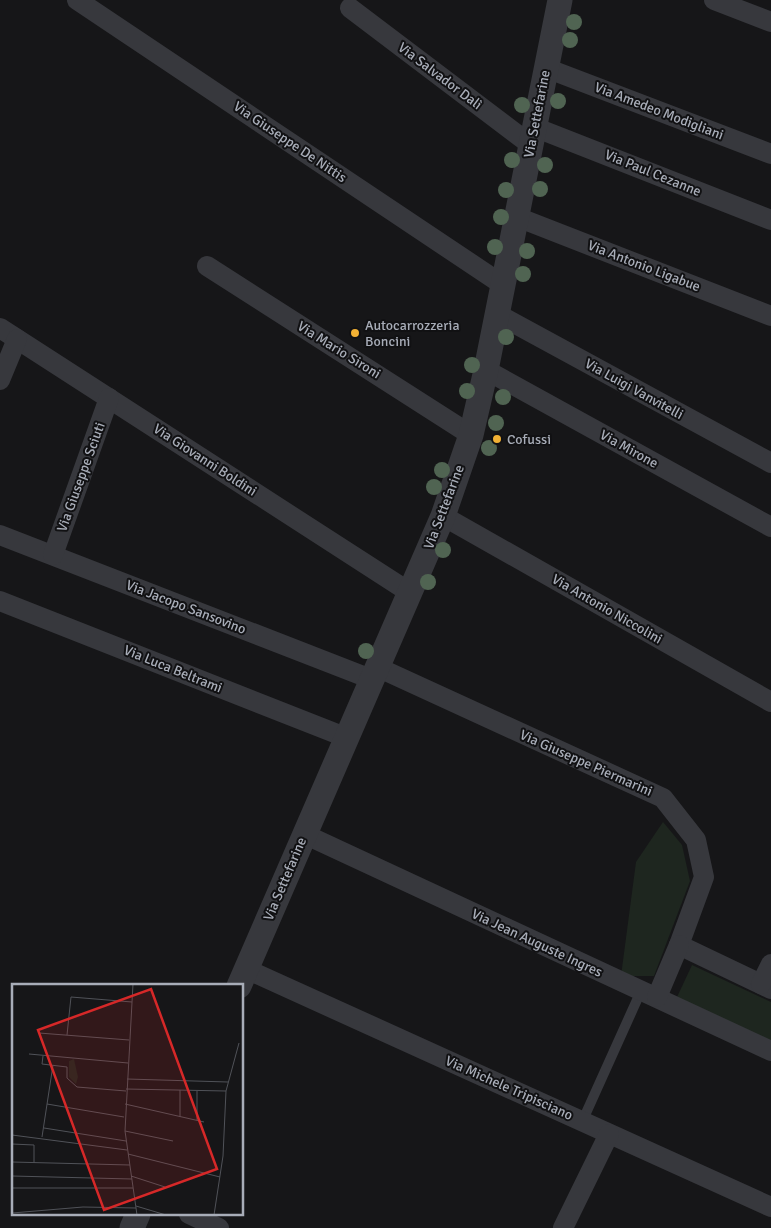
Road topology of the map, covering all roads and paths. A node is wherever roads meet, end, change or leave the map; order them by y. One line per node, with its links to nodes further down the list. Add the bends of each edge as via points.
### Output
1 (77, 0): 12 (street, Via Giuseppe De Nittis)
2 (560, 0): 6 (street, Via Settefarine)
3 (714, 0): 5 (street)
4 (350, 8): 7 (street, Via Salvador Dalì)
5 (771, 22)
6 (546, 68): 7 (street, Via Settefarine); 8 (street, Via Amedeo Modigliani)
7 (533, 136): 9 (street, Via Settefarine); 10 (street, Via Paul Cezanne)
8 (771, 154)
9 (517, 217): 12 (street, Via Settefarine); 14 (street, Via Antonio Ligabue)
10 (771, 220)
11 (206, 266): 19 (street, Via Mario Sironi)
12 (503, 285): 13 (street, Via Settefarine)
13 (497, 314): 16 (street, Via Settefarine); 20 (street, Via Luigi Vanvitelli)
14 (771, 316)
15 (8, 333): 17 (street); 18 (street, Via Giovanni Boldini)
16 (486, 370): 19 (street, Via Settefarine); 22 (street, Via Mirone)
17 (0, 380)
18 (109, 398): 24 (street, Via Giuseppe Sciuti); 25 (street, Via Giovanni Boldini)
19 (471, 434): 21 (street, Via Settefarine)
20 (771, 463)
21 (443, 516): 25 (street, Via Settefarine); 28 (street, Via Antonio Niccolini)
22 (771, 528)
23 (0, 535): 24 (street, Via Jacopo Sansovino)
24 (52, 555): 27 (street, Via Jacopo Sansovino)
25 (410, 592): 27 (street, Via Settefarine)
26 (0, 600): 29 (street, Via Luca Beltrami)
27 (374, 673): 29 (street, Via Settefarine); 31 (street, Via Giuseppe Piermarini, via 663,798 696,840 704,877)
28 (771, 702)
29 (346, 737): 30 (street, Via Settefarine)
30 (304, 834): 33 (street, Via Settefarine); 35 (street, Via Jean Auguste Ingres)
31 (679, 945): 34 (street); 35 (street, Via Giuseppe Piermarini)
32 (771, 964): 34 (street)
33 (243, 977): 37 (street, Via Michele Tripisciano)
34 (766, 986)
35 (649, 994): 36 (street, Via Jean Auguste Ingres); 37 (lane)
36 (771, 1051)
37 (582, 1122): 38 (street, Via Michele Tripisciano)
38 (609, 1134): 39 (street, Via Michele Tripisciano); 44 (street)
39 (771, 1207)
40 (137, 1216): 42 (street)
41 (193, 1216): 43 (street)
42 (132, 1228)
43 (219, 1228)
44 (564, 1228)

